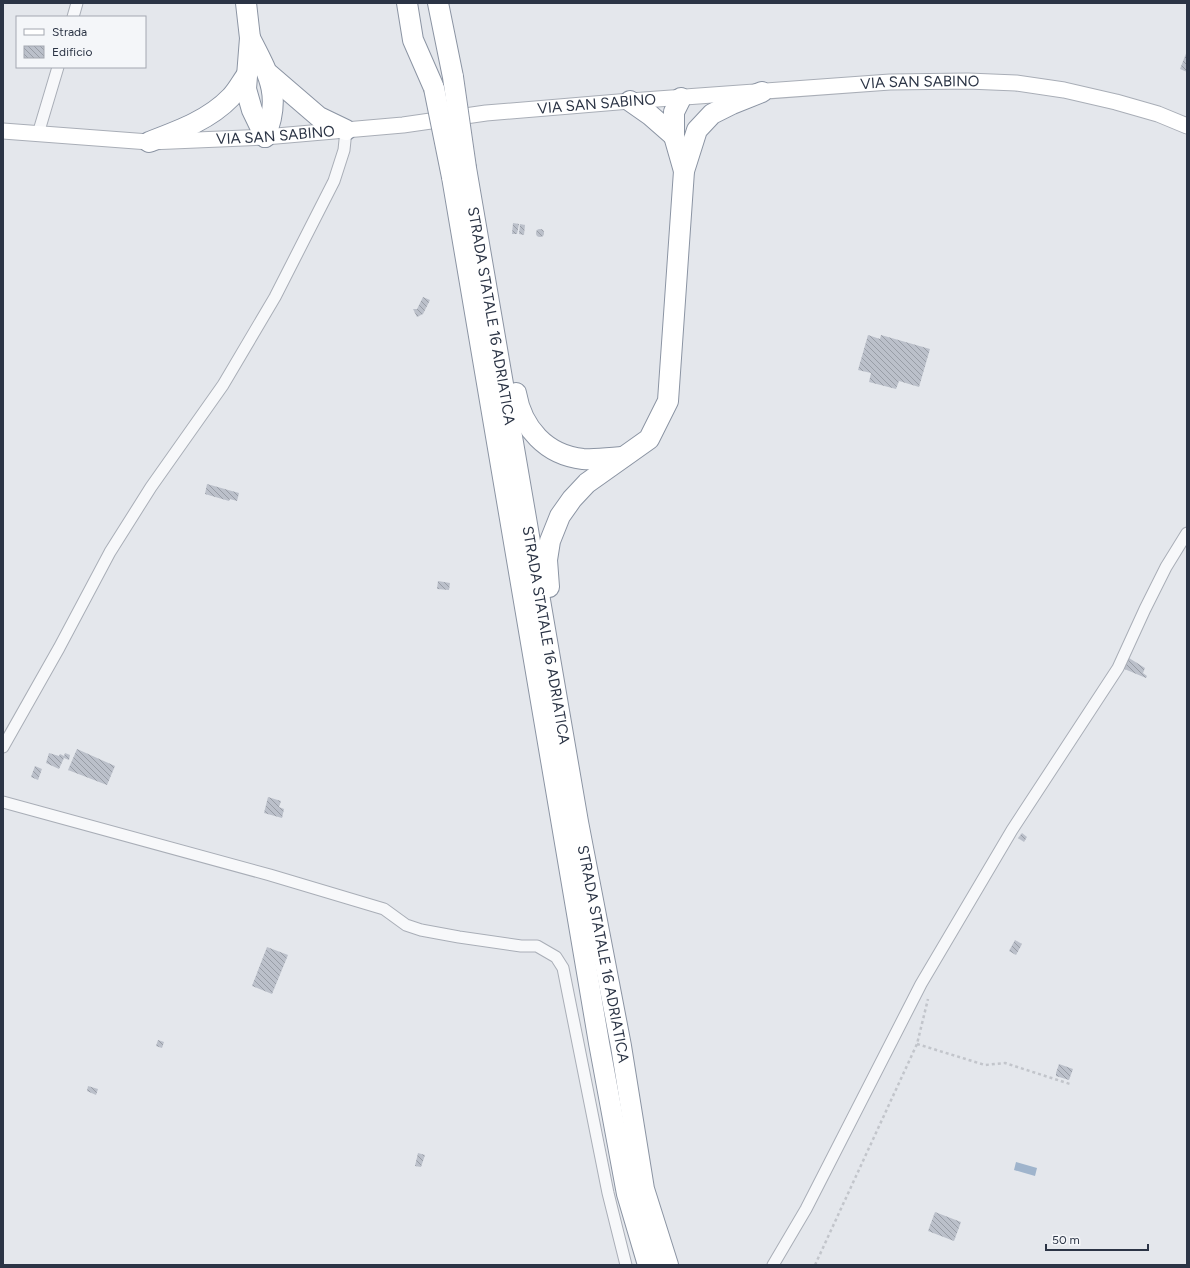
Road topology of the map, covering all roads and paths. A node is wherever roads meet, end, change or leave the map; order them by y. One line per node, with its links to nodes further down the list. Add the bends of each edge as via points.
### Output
1 (77, 3): 6 (street)
2 (246, 3): 7 (highway)
3 (407, 3): 11 (highway, via 413,40)
4 (419, 3): 11 (highway, STRADA STATALE 16 ADRIATICA)
5 (438, 3): 24 (highway, STRADA STATALE 16 ADRIATICA, bridge, via 453,77)
6 (73, 16)
7 (250, 38): 9 (highway); 10 (highway)
8 (58, 68): 19 (street)
9 (269, 74): 16 (highway, via 319,117); 21 (highway, via 274,110)
10 (246, 76): 21 (highway, via 246,89 252,110); 22 (highway, via 231,97 205,117 181,130)
11 (434, 88): 24 (highway, STRADA STATALE 16 ADRIATICA, bridge)
12 (762, 92): 13 (street, VIA SAN SABINO); 15 (street, VIA SAN SABINO, via 890,82 1016,83 1064,90 1116,102 1158,114); 17 (highway, via 712,114)
13 (681, 98): 14 (street, VIA SAN SABINO); 17 (highway, via 694,118); 20 (highway, via 674,112)
14 (630, 101): 16 (street, VIA SAN SABINO, via 486,113); 20 (highway)
15 (1187, 126)
16 (346, 130): 21 (street, VIA SAN SABINO); 27 (street, via 344,150 334,181 275,297 223,385 110,552)
17 (696, 130): 23 (highway)
18 (3, 131): 19 (street, VIA SAN SABINO)
19 (38, 134): 22 (street, VIA SAN SABINO)
20 (674, 136): 23 (highway)
21 (265, 137): 22 (street, VIA SAN SABINO)
22 (149, 142)
23 (684, 171): 25 (highway, via 668,401 649,439)
24 (462, 176): 25 (highway, via 486,222 516,399 522,418 532,433 545,445 563,455 582,459); 29 (highway, STRADA STATALE 16 ADRIATICA); 34 (highway, STRADA STATALE 16 ADRIATICA, via 599,1043 627,1194)
25 (623, 457): 29 (highway, via 587,483 572,499 560,516 550,541 547,560 548,583 580,771)
26 (1187, 533): 30 (street, via 1152,595 1118,668 1012,830)
27 (3, 746)
28 (3, 802): 33 (street, via 384,909 406,925 421,930 521,946 537,946 556,957 563,968 608,1193)
29 (578, 822): 35 (highway, STRADA STATALE 16 ADRIATICA, via 621,1046 644,1189)
30 (921, 984): 31 (path, via 928,999); 36 (street, via 806,1209)
31 (917, 1044): 32 (path, via 985,1064 1005,1063); 37 (path)
32 (1070, 1084)
33 (626, 1265)
34 (648, 1265)
35 (668, 1265)
36 (773, 1265)
37 (815, 1265)

